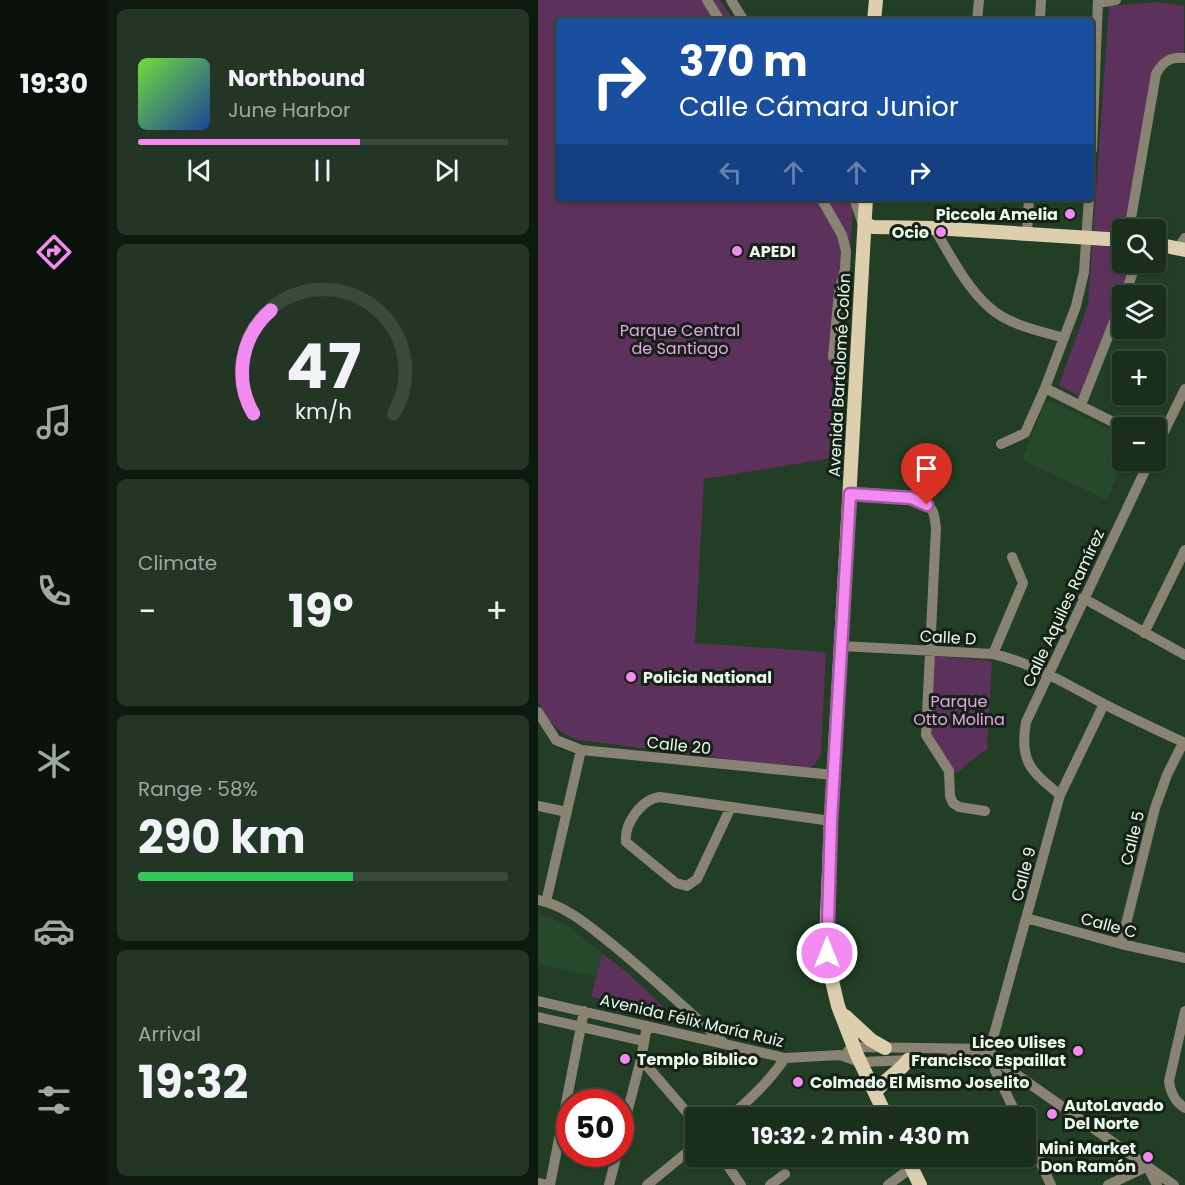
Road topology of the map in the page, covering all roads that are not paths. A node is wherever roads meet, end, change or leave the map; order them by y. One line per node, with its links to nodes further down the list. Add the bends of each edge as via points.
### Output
1 (707, 0): 8 (street)
2 (731, 0): 9 (street)
3 (876, 0): 10 (main road)
4 (979, 0): 11 (street)
5 (1041, 0): 12 (street)
6 (1116, 0): 7 (street)
7 (1098, 1): 14 (street)
8 (718, 18)
9 (742, 18)
10 (874, 18)
11 (978, 18)
12 (1040, 18)
13 (1184, 58): 20 (street, via 1166,61 1156,74)
14 (1094, 64)
15 (823, 201): 29 (street, via 842,235 846,250)
16 (855, 201): 21 (street, via 859,219)
17 (866, 201): 21 (main road, Avenida Bartolomé Colón)
18 (1029, 201): 23 (street)
19 (1089, 201): 24 (street)
20 (1131, 219)
21 (865, 224): 22 (main road); 28 (main road, Avenida Bartolomé Colón)
22 (934, 228): 23 (main road); 31 (street, via 972,288 991,309 1029,328)
23 (1027, 234): 24 (main road)
24 (1087, 237): 25 (main road); 31 (street, via 1084,272)
25 (1112, 239)
26 (1166, 244): 27 (main road)
27 (1183, 245)
28 (862, 265): 29 (street); 40 (main road, Avenida Bartolomé Colón)
29 (844, 274): 32 (street)
30 (1112, 327): 35 (street)
31 (1064, 338): 33 (street)
32 (833, 357)
33 (1045, 388): 35 (street); 38 (street, via 1025,433)
34 (1184, 389): 37 (street)
35 (1081, 405): 36 (street)
36 (1112, 421)
37 (1166, 426)
38 (1001, 444)
39 (1145, 471): 43 (street, Calle Aquiles Ramírez)
40 (850, 494): 45 (main road, Avenida Bartolomé Colón); 46 (street, via 911,498 932,510 936,528)
41 (1184, 550): 44 (street)
42 (1012, 557): 47 (street, via 1022,585)
43 (1084, 598): 44 (street); 49 (street, Calle Aquiles Ramírez)
44 (1144, 633): 48 (street)
45 (841, 646): 46 (street, Calle D); 54 (main road, Avenida Bartolomé Colón)
46 (929, 651): 47 (street, Calle D); 58 (street, via 926,735 949,771 953,803)
47 (993, 654): 49 (street, Calle D)
48 (1184, 655)
49 (1049, 674): 50 (street, Calle D); 55 (street, Calle Aquiles Ramírez, via 1026,722 1023,750 1036,775)
50 (1104, 704): 52 (street, Calle D); 55 (street, Calle 9)
51 (538, 712): 53 (street, Calle 20, via 556,740)
52 (1184, 743): 63 (street, Calle 5, via 1159,797)
53 (581, 750): 54 (street, Calle 20); 59 (street)
54 (834, 775): 60 (main road, Avenida Bartolomé Colón)
55 (1060, 795): 62 (street, Calle 9)
56 (538, 806): 59 (street)
57 (731, 807): 57 (street, via 697,879 687,886 676,883 626,842 627,828 641,806 653,798); 60 (street)
58 (985, 811)
59 (567, 812): 61 (street)
60 (831, 821): 68 (main road, Avenida Bartolomé Colón, via 827,953)
61 (542, 901): 73 (street, via 577,916)
62 (1026, 918): 63 (street, Calle C); 77 (street, Calle 9)
63 (1121, 944): 64 (street, Calle C)
64 (1184, 958)
65 (538, 1001): 66 (street, Avenida Félix María Ruiz)
66 (584, 1011): 70 (street, Avenida Félix María Ruiz); 71 (street)
67 (1184, 1011): 87 (street, via 1169,1083 1176,1101)
68 (841, 1015): 74 (main road, Avenida Bartolomé Colón); 75 (main road)
69 (538, 1017): 71 (street)
70 (647, 1026): 72 (street); 73 (street, Avenida Félix María Ruiz)
71 (582, 1027): 72 (street); 98 (street)
72 (643, 1041): 79 (street)
73 (724, 1044): 78 (street, Avenida Félix María Ruiz)
74 (854, 1047): 75 (street); 76 (street, Avenida Félix María Ruiz); 81 (main road, Avenida Bartolomé Colón)
75 (885, 1048): 77 (street)
76 (840, 1054): 78 (street, Avenida Félix María Ruiz); 81 (street, Avenida Félix María Ruiz)
77 (992, 1055): 80 (street); 86 (street); 91 (street)
78 (785, 1058): 84 (street)
79 (641, 1059): 82 (street); 88 (street)
80 (908, 1060): 81 (street); 83 (main road)
81 (860, 1062): 83 (main road, Avenida Bartolomé Colón)
82 (633, 1089)
83 (875, 1093): 85 (main road, Avenida Bartolomé Colón)
84 (742, 1107)
85 (882, 1107)
86 (1013, 1107)
87 (1184, 1108)
88 (685, 1110)
89 (1036, 1153): 105 (street)
90 (685, 1154): 100 (street)
91 (1148, 1166): 106 (street); 107 (street); 108 (street)
92 (614, 1167): 99 (street)
93 (729, 1167): 101 (street)
94 (904, 1167): 103 (street)
95 (911, 1167): 104 (main road)
96 (785, 1174): 102 (street)
97 (538, 1183): 98 (street)
98 (548, 1185)
99 (609, 1185)
100 (647, 1185)
101 (741, 1185)
102 (770, 1185)
103 (888, 1185)
104 (920, 1185)
105 (1051, 1185)
106 (1108, 1185)
107 (1157, 1185)
108 (1174, 1185)

